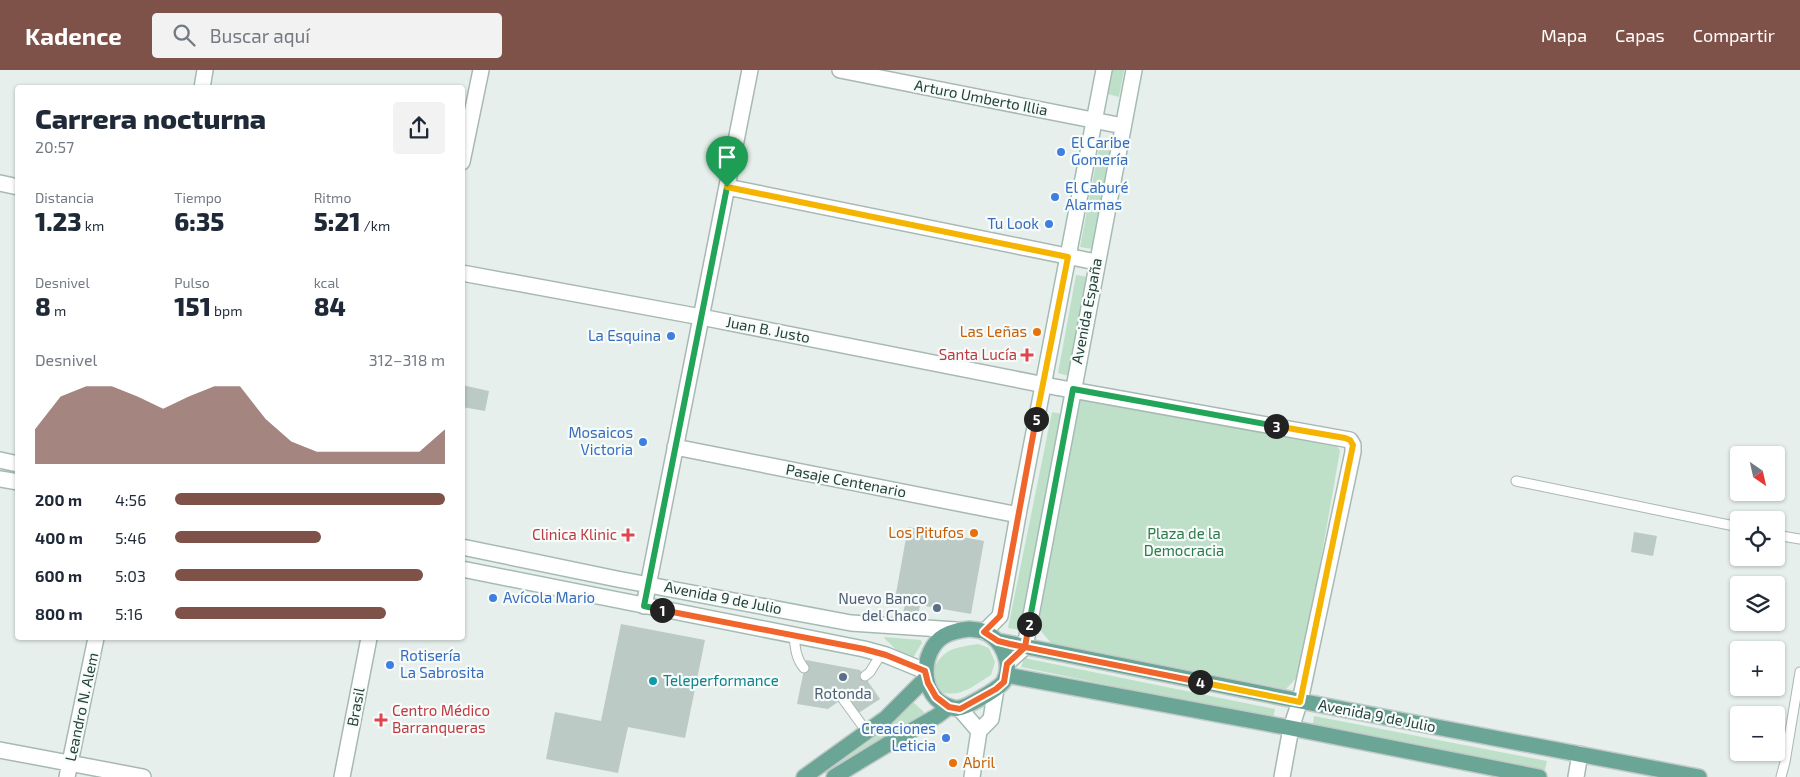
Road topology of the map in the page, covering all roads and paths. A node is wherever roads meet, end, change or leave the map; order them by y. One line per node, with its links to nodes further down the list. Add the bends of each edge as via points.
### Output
1 (205, 70): 7 (street)
2 (481, 70): 10 (street)
3 (750, 70): 13 (street)
4 (840, 70): 8 (street, Arturo Umberto Illia)
5 (1104, 70): 8 (street, Avenida España)
6 (1134, 70): 9 (street, Avenida España)
7 (202, 85)
8 (1094, 120): 9 (street, Arturo Umberto Illia); 14 (street, Avenida España)
9 (1123, 126): 15 (street, Avenida España)
10 (465, 147)
11 (0, 183): 12 (street)
12 (15, 186)
13 (727, 187): 14 (street); 17 (street)
14 (1068, 257): 15 (street); 18 (street, Avenida España)
15 (1096, 262): 19 (street, Avenida España)
16 (465, 274): 17 (street, Juan B. Justo)
17 (701, 317): 18 (street, Juan B. Justo); 20 (street)
18 (1043, 384): 19 (street, Juan B. Justo); 26 (street, Avenida España)
19 (1073, 389): 40 (street, Avenida España); 49 (street, Juan B. Justo, via 1350,440 1353,452)
20 (675, 447): 26 (street, Pasaje Centenario); 32 (street)
21 (0, 460): 22 (street)
22 (15, 463)
23 (0, 479): 25 (street)
24 (1516, 481): 27 (lane)
25 (15, 482)
26 (1018, 515): 35 (street, Avenida España, via 1000,616)
27 (1730, 525)
28 (1785, 536): 29 (lane)
29 (1800, 539)
30 (465, 548): 32 (street, Avenida 9 de Julio)
31 (465, 570): 33 (street, Avenida 9 de Julio)
32 (648, 584): 33 (street); 34 (street, Avenida 9 de Julio, via 851,623)
33 (644, 606): 36 (street, Avenida 9 de Julio)
34 (956, 630): 35 (main road); 45 (main road, via 933,646 927,658)
35 (984, 632): 39 (main road)
36 (794, 636): 41 (street, Avenida 9 de Julio); 42 (lane, via 795,651)
37 (96, 640): 56 (street, Leandro N. Alem)
38 (369, 640): 58 (street, Brasil)
39 (998, 641): 40 (main road, Avenida 9 de Julio); 43 (main road, via 1003,648)
40 (1025, 647): 43 (street); 49 (main road, Avenida 9 de Julio)
41 (881, 654): 45 (street, Avenida 9 de Julio); 46 (lane)
42 (804, 668)
43 (1006, 669): 47 (main road, via 1004,682); 51 (main road, Avenida 9 de Julio)
44 (1800, 672): 66 (lane)
45 (926, 675): 50 (main road, via 936,697); 53 (main road, via 886,718)
46 (865, 676)
47 (996, 689): 50 (main road); 52 (street, via 991,719)
48 (843, 699): 53 (lane)
49 (1300, 702): 51 (street); 55 (main road, Avenida 9 de Julio)
50 (955, 708): 52 (street); 60 (main road)
51 (1291, 728): 62 (street); 63 (main road, Avenida 9 de Julio)
52 (979, 731): 61 (street)
53 (867, 732): 59 (main road)
54 (0, 750): 56 (street)
55 (1580, 754): 64 (street); 65 (main road, Avenida 9 de Julio)
56 (69, 770): 57 (street)
57 (143, 777)
58 (342, 777)
59 (804, 777)
60 (834, 777)
61 (972, 777)
62 (1282, 777)
63 (1539, 777)
64 (1576, 777)
65 (1699, 777)
66 (1781, 777)

